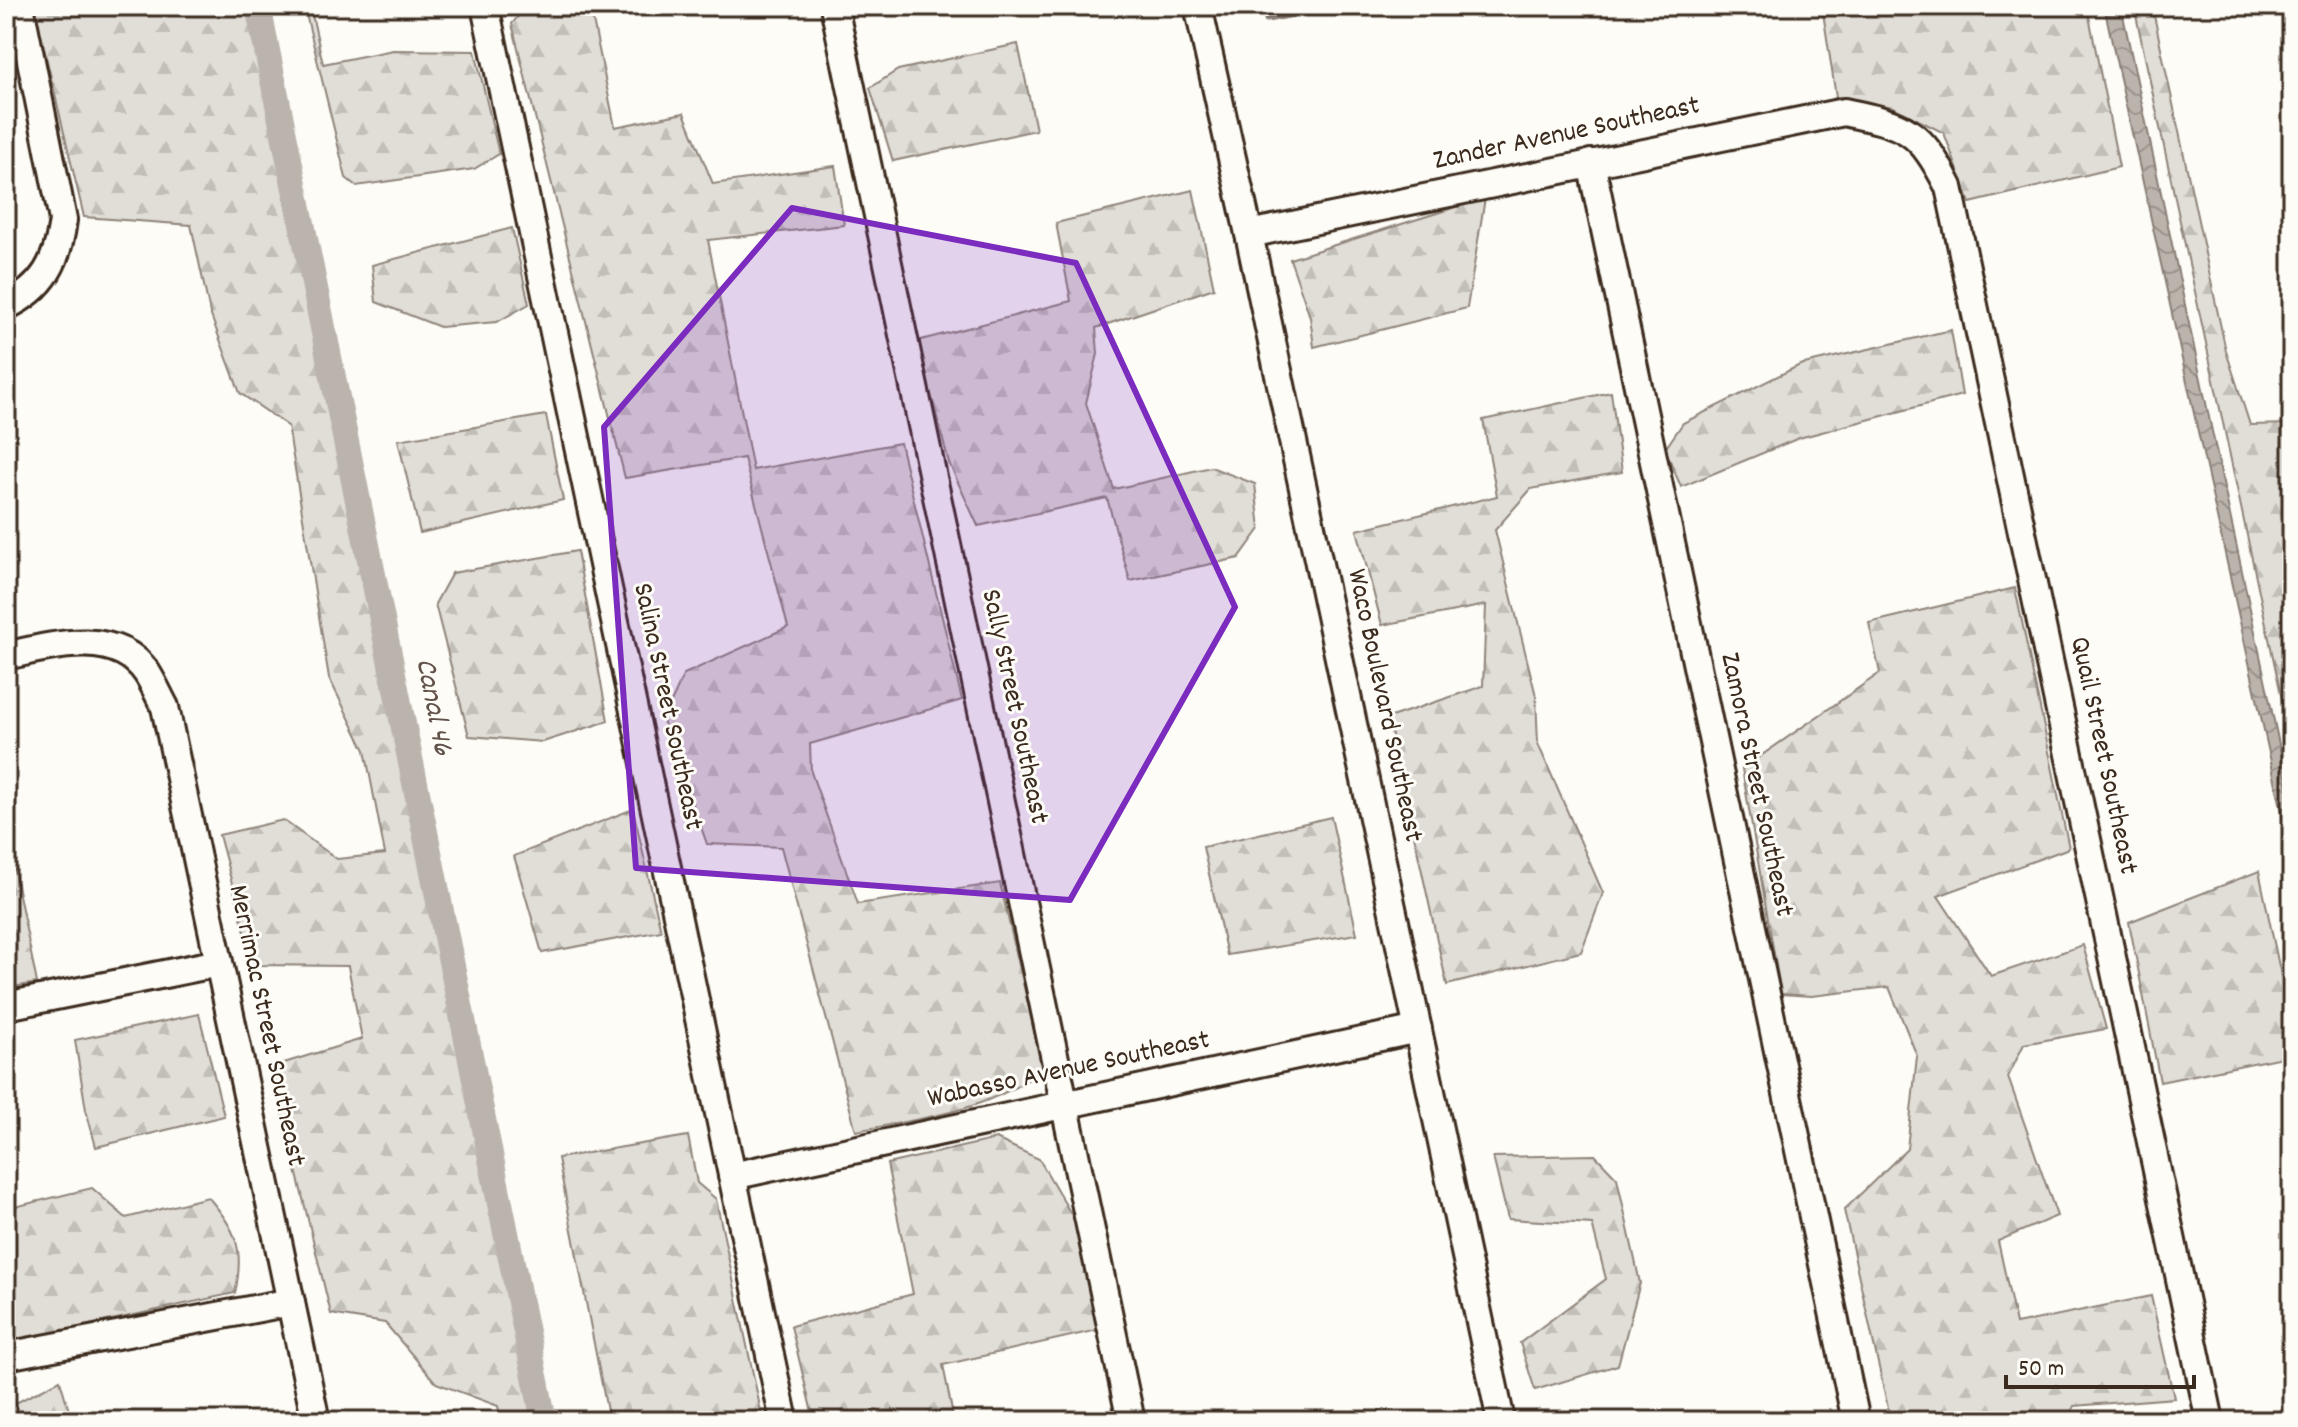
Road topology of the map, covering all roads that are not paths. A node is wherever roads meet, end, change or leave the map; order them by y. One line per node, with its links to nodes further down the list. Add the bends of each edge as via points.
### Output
1 (20, 6): 8 (street, via 63,220 59,250 47,276)
2 (485, 6): 14 (street, Salina Street Southeast)
3 (834, 6): 13 (street, Sally Street Southeast)
4 (1198, 6): 7 (street, Waco Boulevard Southeast)
5 (1898, 123): 6 (street, Zander Avenue Southeast, via 1844,112); 22 (street, Quail Street Southeast, via 1929,148 1949,187)
6 (1591, 163): 7 (street, Zander Avenue Southeast); 21 (street, Zamora Street Southeast)
7 (1249, 234): 12 (street, Waco Boulevard Southeast)
8 (6, 306)
9 (6, 656): 10 (street, Merrimac Street Southeast, via 64,643 104,645 146,671 165,707)
10 (219, 963): 11 (street); 15 (street, Merrimac Street Southeast)
11 (6, 1006)
12 (1418, 1029): 13 (street, Wabasso Avenue Southeast); 20 (street, Waco Boulevard Southeast)
13 (1064, 1105): 14 (street, Wabasso Avenue Southeast); 19 (street, Sally Street Southeast)
14 (732, 1176): 18 (street, Salina Street Southeast)
15 (291, 1302): 16 (street); 17 (street, Merrimac Street Southeast)
16 (6, 1356)
17 (316, 1421)
18 (784, 1421)
19 (1131, 1421)
20 (1501, 1421)
21 (1856, 1421)
22 (2210, 1421)

